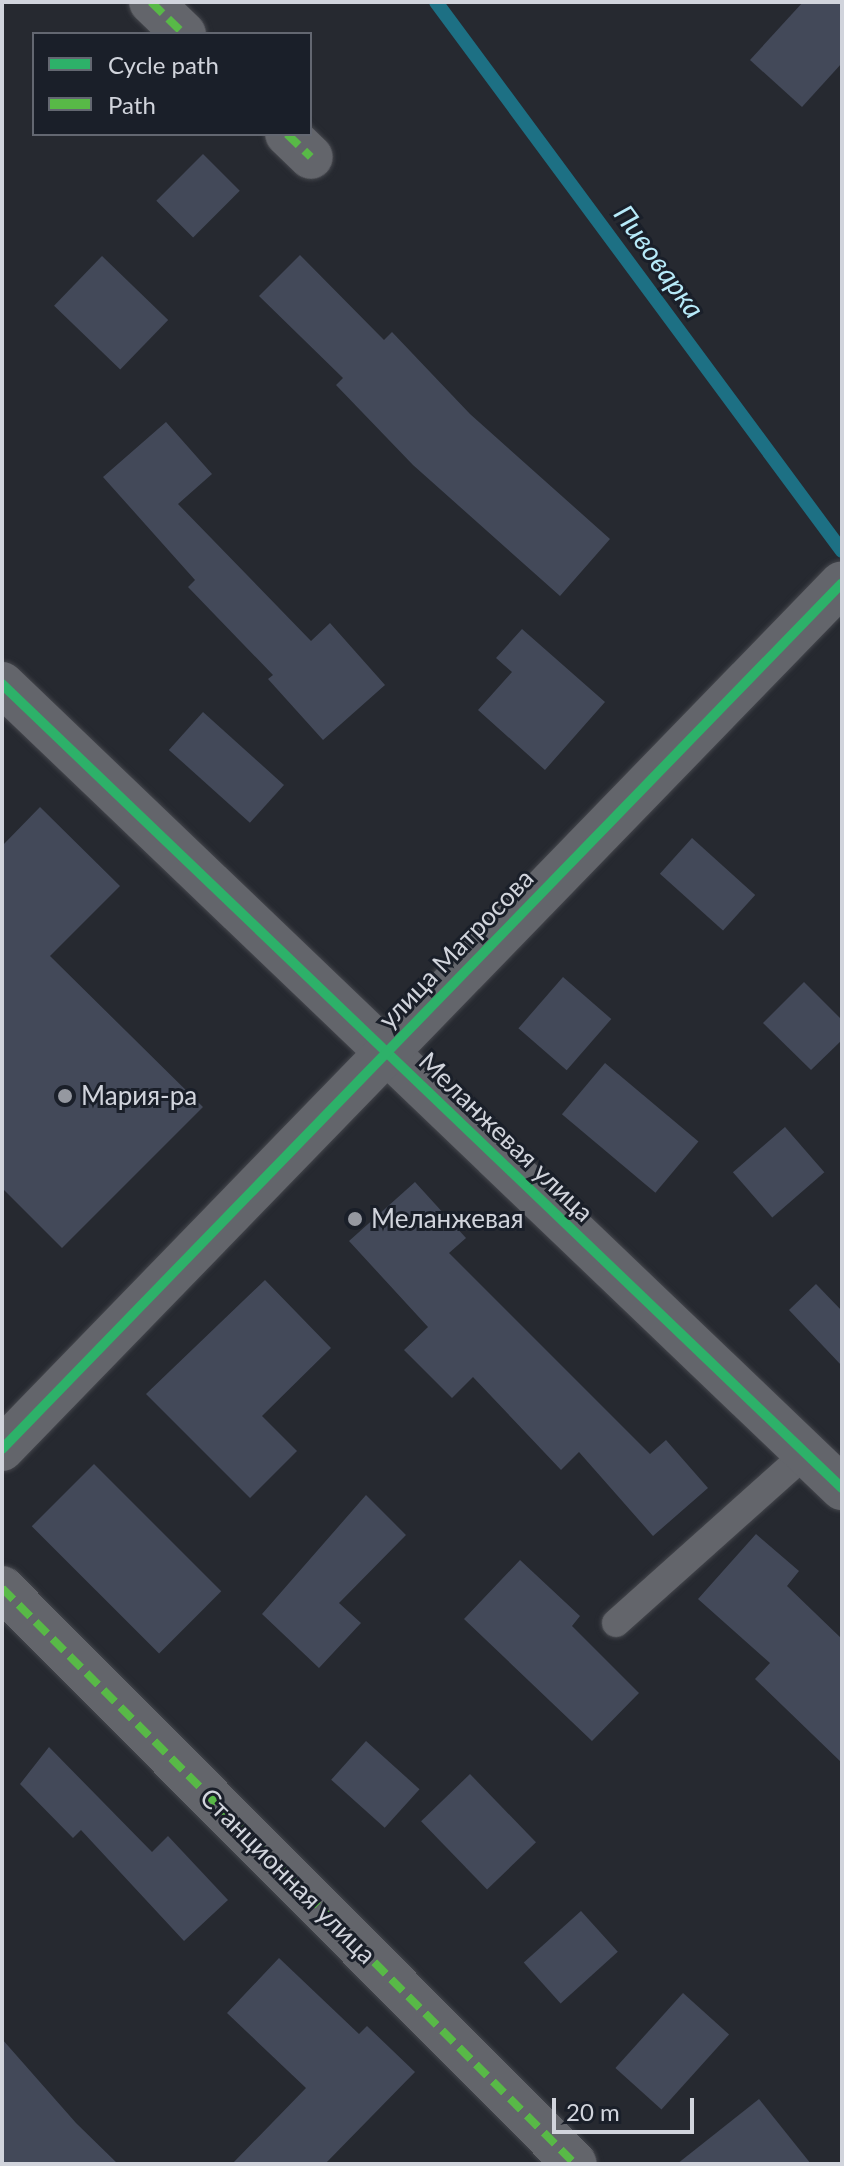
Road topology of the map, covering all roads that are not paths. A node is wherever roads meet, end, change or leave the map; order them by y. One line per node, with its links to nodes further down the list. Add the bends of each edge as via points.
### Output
1 (151, 2): 2 (street)
2 (182, 32)
3 (842, 583): 5 (street, улица Матросова)
4 (2, 684): 5 (street, Меланжевая улица)
5 (386, 1052): 6 (street, улица Матросова); 7 (street, Меланжевая улица)
6 (2, 1449)
7 (806, 1453): 8 (street, Меланжевая улица); 10 (lane)
8 (842, 1488)
9 (2, 1588): 11 (street, Станционная улица)
10 (616, 1623)
11 (575, 2164)

